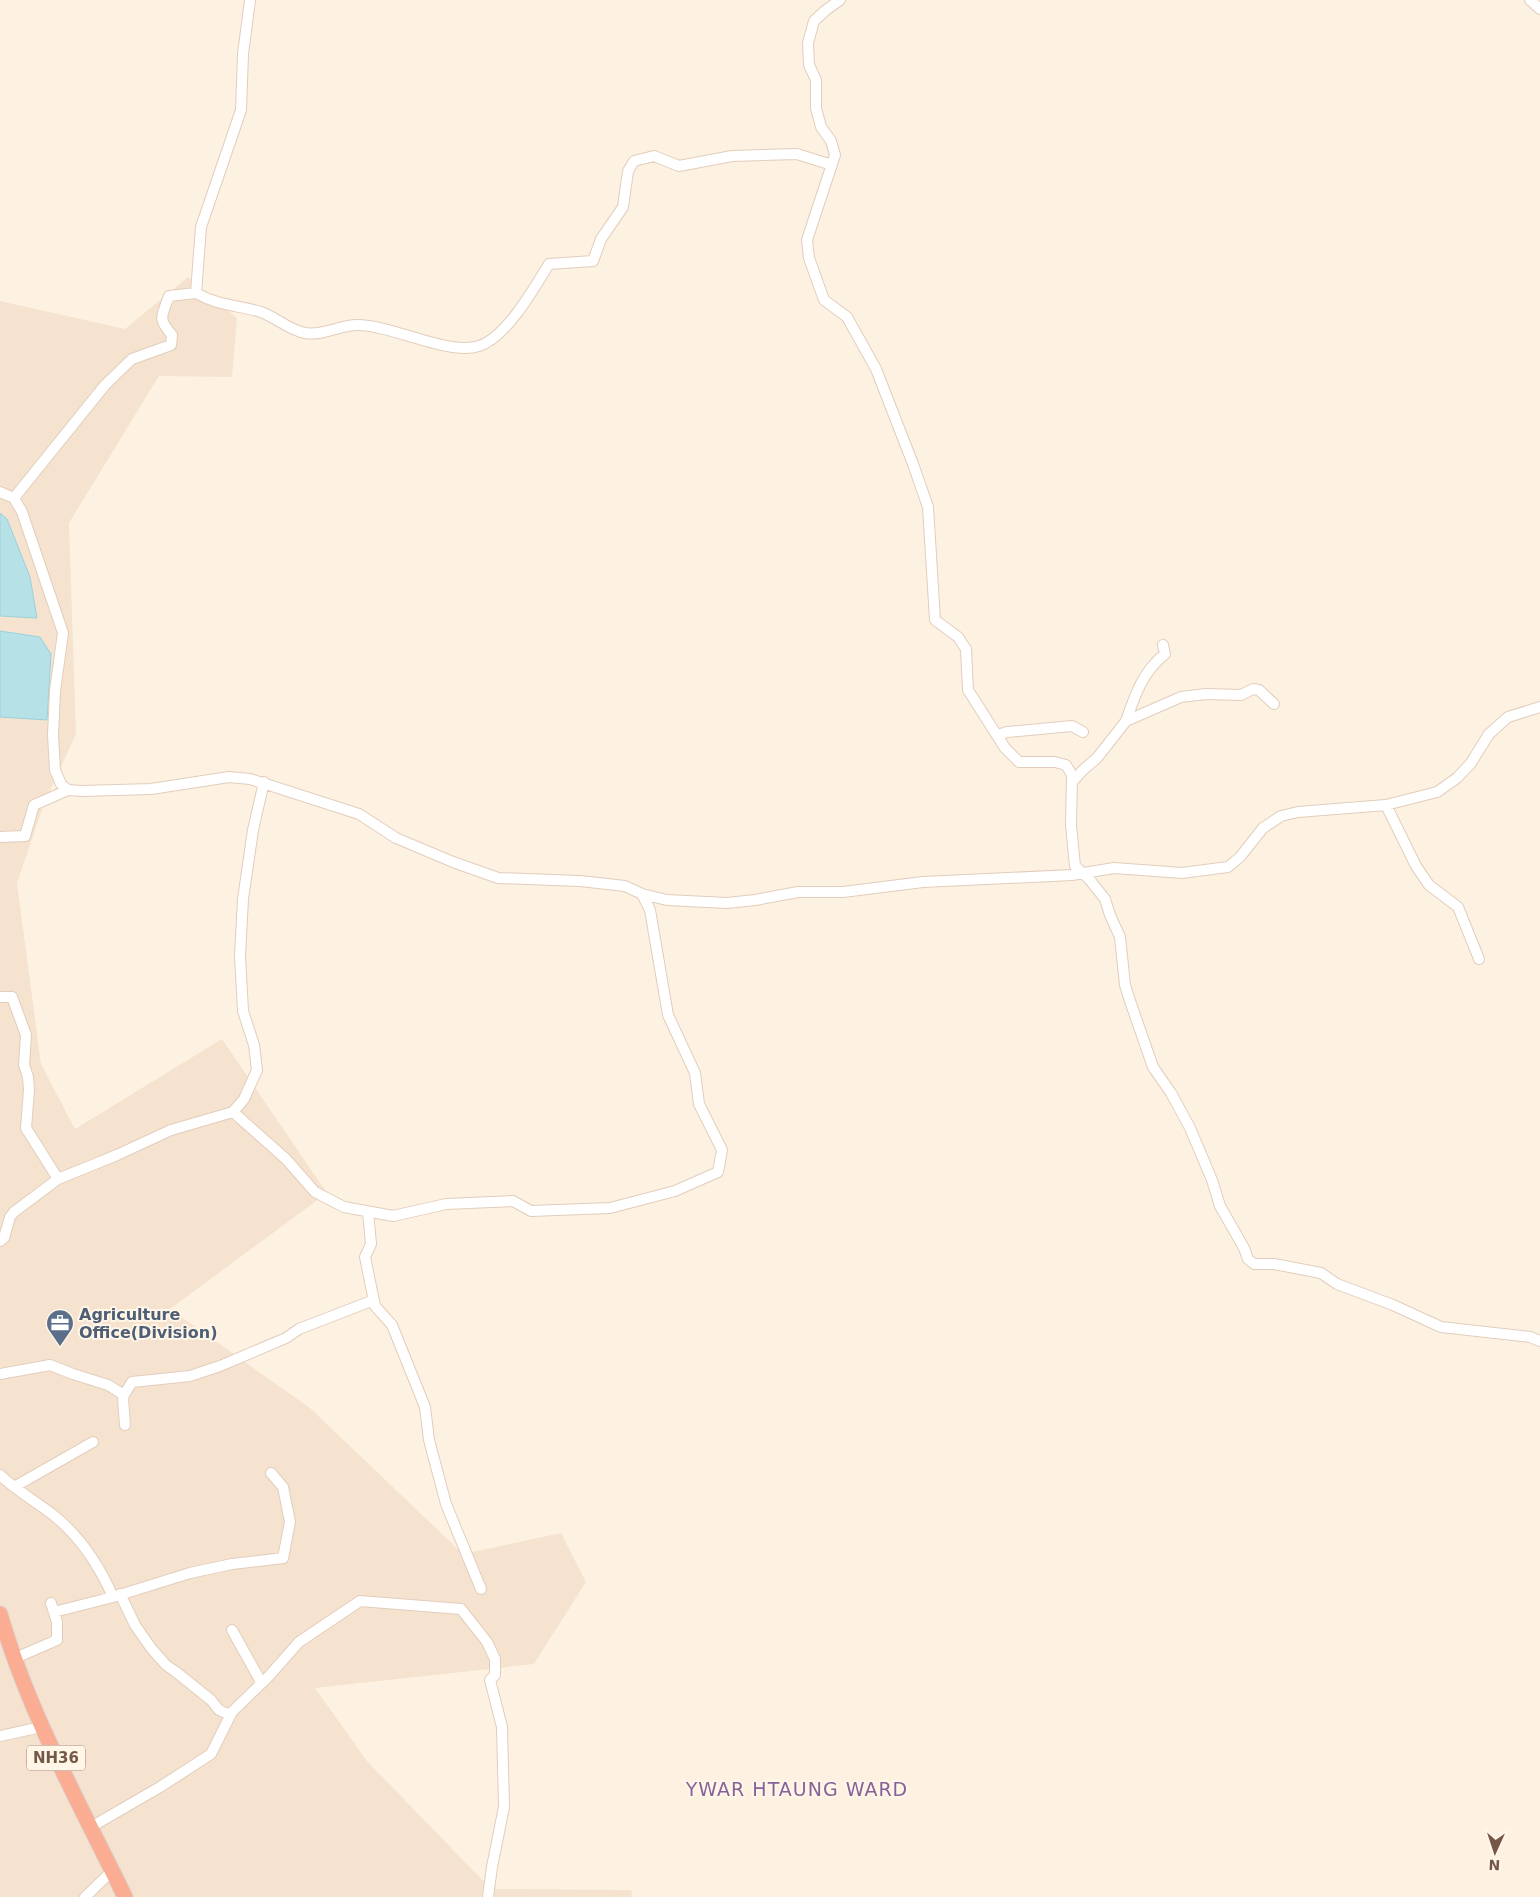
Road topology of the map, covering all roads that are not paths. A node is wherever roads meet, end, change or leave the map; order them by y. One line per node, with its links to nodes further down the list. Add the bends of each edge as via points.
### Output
1 (250, 0): 6 (street, via 243,54 241,110 201,228)
2 (840, 0): 5 (street, via 814,21 808,43 809,65 816,80 816,108 835,155)
3 (1530, 0): 4 (street)
4 (1540, 9)
5 (832, 164): 6 (street, via 797,154 732,156 680,166 654,156 634,161 628,171 623,207 601,239 593,261 549,264 528,299 500,332 481,346 462,349 357,325 305,333 261,312 210,301); 14 (street, via 807,240 809,258 824,300 847,317 876,369 928,507 935,620 958,637 966,649 968,690)
6 (196, 293): 8 (street, via 169,296 161,317 172,335 171,345 132,359 105,385)
7 (0, 492): 8 (street)
8 (14, 498): 17 (street, via 22,512 63,632 53,735 55,770 61,784)
9 (1163, 645): 12 (street, via 1165,654 1140,683)
10 (1274, 704): 12 (street, via 1259,690 1252,689 1241,696 1206,694 1181,697)
11 (1540, 707): 18 (street, via 1508,717 1489,734 1457,778 1437,792)
12 (1126, 721): 15 (street, via 1097,758)
13 (1083, 732): 14 (street, via 1072,726)
14 (998, 735): 15 (street, via 1018,762 1066,765)
15 (1073, 781): 20 (street, via 1075,866)
16 (264, 782): 17 (street, via 229,777 151,789); 21 (street, via 359,814 396,838 498,878 580,881 625,886); 24 (street, via 243,900 240,956 243,1011 258,1070 244,1099)
17 (68, 790): 19 (street, via 34,805 25,836)
18 (1386, 805): 20 (street, via 1281,816 1263,828 1228,867 1182,873 1114,868); 22 (street, via 1429,885 1458,907)
19 (0, 837)
20 (1084, 873): 21 (street, via 923,882 843,892 798,892 727,903 667,900); 29 (street, via 1105,899 1120,937 1125,985 1153,1067 1190,1128 1220,1206 1248,1259 1254,1264 1274,1264 1321,1273 1338,1284 1393,1305 1440,1328 1530,1337)
21 (642, 894): 26 (street, via 650,910 668,1015 695,1073 700,1104 722,1150 718,1172 675,1190 610,1208 531,1211 513,1201 446,1204 393,1216)
22 (1479, 959)
23 (0, 997): 25 (street, via 12,997 26,1035 24,1065 29,1090 26,1128)
24 (233, 1112): 25 (street, via 171,1130); 26 (street, via 286,1158 315,1192 344,1207)
25 (58, 1179): 27 (street, via 14,1212)
26 (368, 1212): 28 (street, via 371,1244 364,1257)
27 (2, 1242)
28 (374, 1300): 31 (street, via 299,1329 286,1338 220,1366 190,1376 132,1382); 37 (street, via 375,1306 392,1325 425,1407 429,1440 446,1504)
29 (1540, 1341)
30 (0, 1374): 31 (street, via 50,1365 108,1385)
31 (124, 1395): 32 (street)
32 (125, 1425)
33 (93, 1442): 36 (street)
34 (271, 1473): 38 (street, via 283,1487 290,1522 282,1558 190,1573)
35 (0, 1475): 36 (street)
36 (14, 1487): 38 (street, via 52,1514 82,1542)
37 (481, 1588)
38 (117, 1595): 41 (street, via 53,1608 57,1640); 43 (street, via 151,1648 166,1665)
39 (0, 1614): 41 (highway, NH36)
40 (232, 1630): 42 (street)
41 (13, 1659): 44 (highway, NH36)
42 (261, 1682): 43 (street); 50 (street, via 299,1642 360,1601 461,1610 488,1642 495,1659 495,1675 490,1680 502,1727 504,1807)
43 (230, 1716): 46 (street, via 210,1754)
44 (41, 1727): 45 (street); 46 (highway, NH36)
45 (0, 1736)
46 (91, 1827): 47 (highway, NH36)
47 (112, 1871): 48 (street); 49 (highway, NH36)
48 (85, 1897)
49 (125, 1897)
50 (488, 1897)

